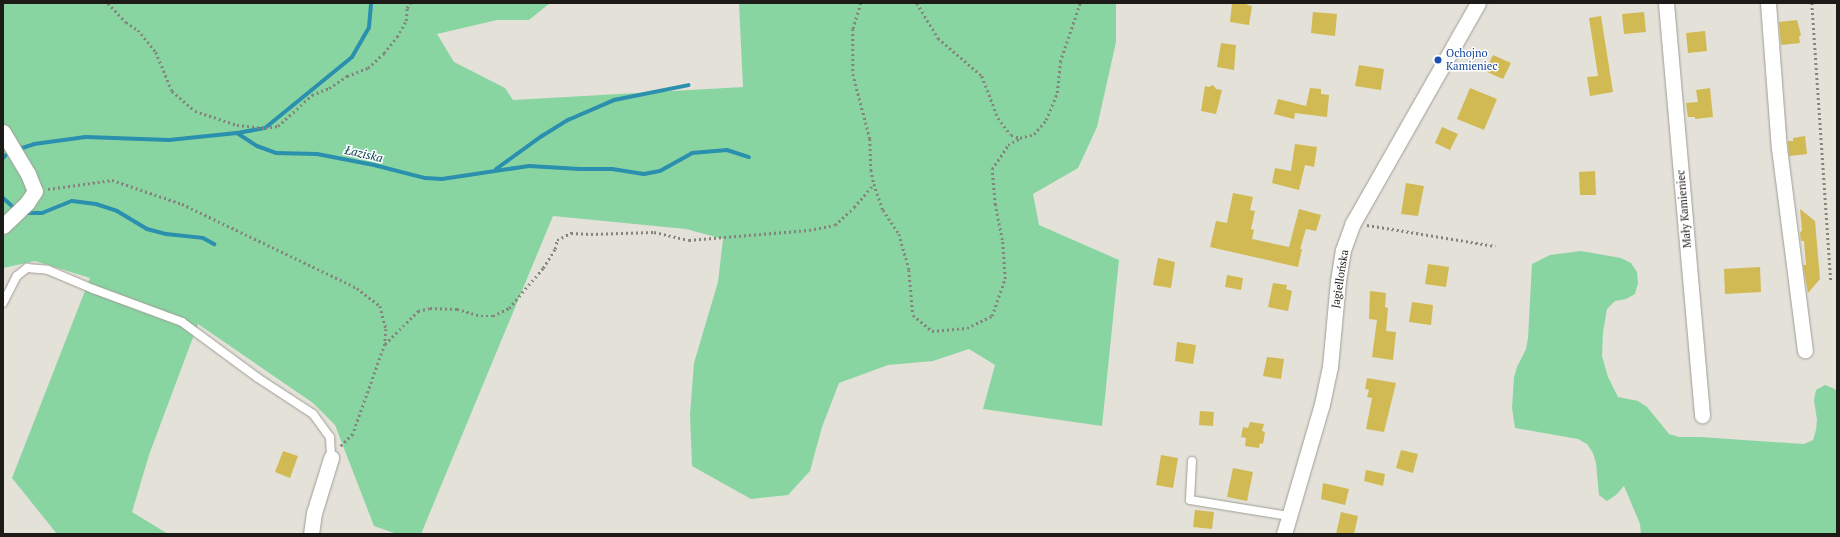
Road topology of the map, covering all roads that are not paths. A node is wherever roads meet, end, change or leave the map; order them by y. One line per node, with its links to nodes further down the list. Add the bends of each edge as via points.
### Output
1 (1478, 3): 11 (street, Jagiellońska, via 1353,223 1343,250 1330,367 1322,404)
2 (1666, 3): 8 (street, Mały Kamieniec)
3 (1768, 3): 7 (street, via 1779,148)
4 (3, 132): 5 (street, via 35,191)
5 (3, 226)
6 (3, 303): 9 (lane, via 17,276 27,268 48,270 182,322 258,378 314,414 330,437)
7 (1805, 350)
8 (1702, 415)
9 (331, 458): 12 (street, via 314,513)
10 (1192, 461): 11 (lane, via 1190,500)
11 (1289, 516): 13 (street, Jagiellońska)
12 (311, 534)
13 (1284, 534)

